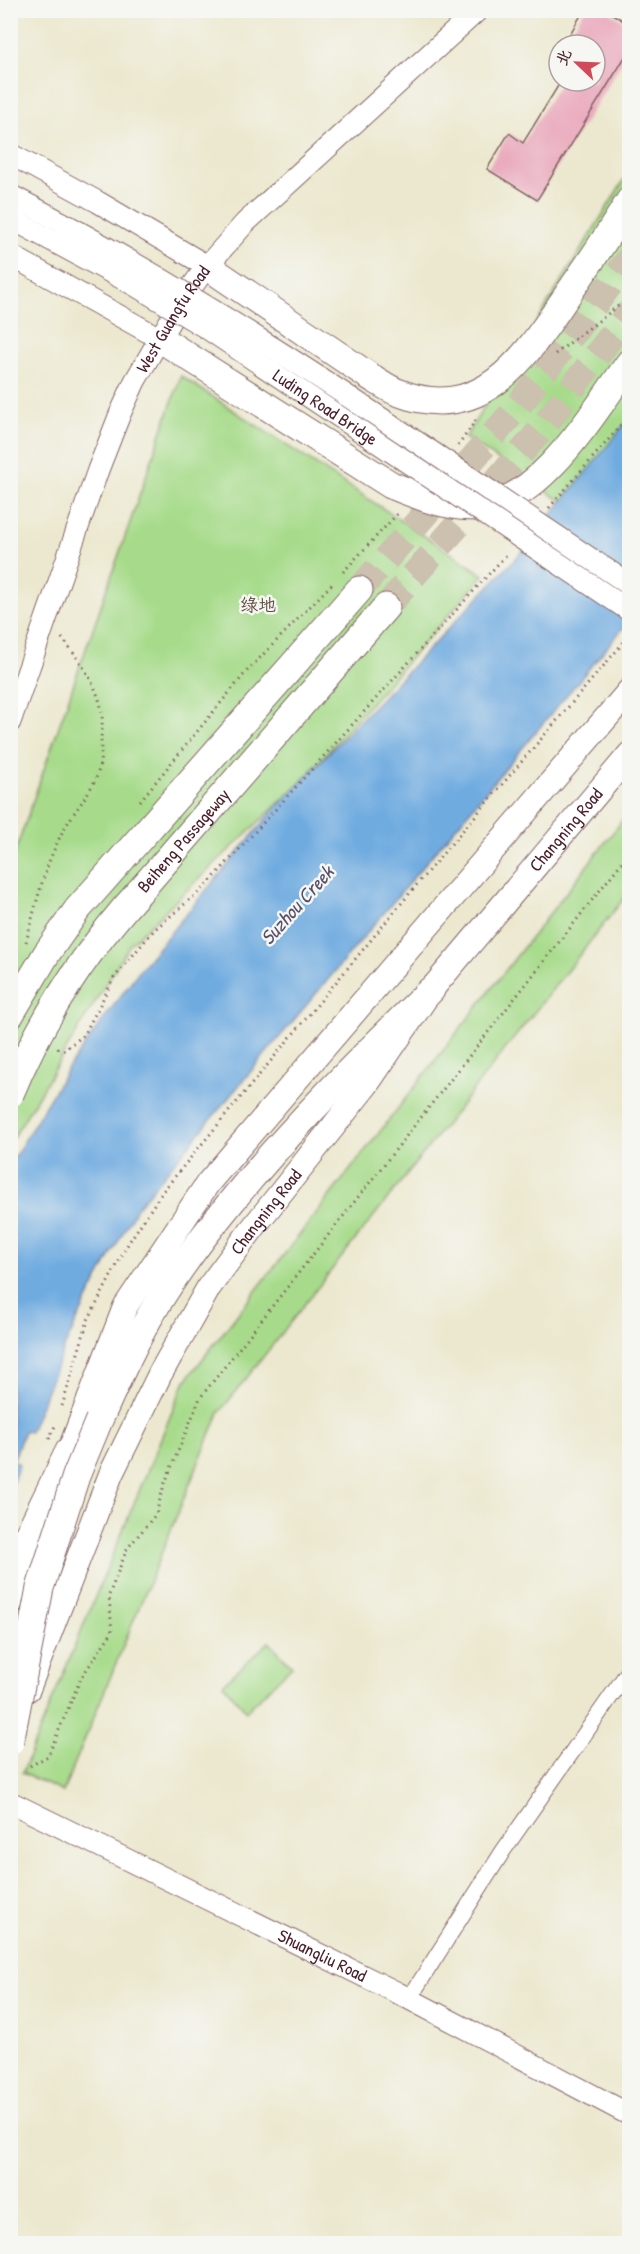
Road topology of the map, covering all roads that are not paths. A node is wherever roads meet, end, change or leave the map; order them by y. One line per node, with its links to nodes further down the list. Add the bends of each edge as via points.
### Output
1 (478, 10): 7 (main road, West Guangfu Road, via 284,186)
2 (10, 154): 7 (main road)
3 (10, 195): 10 (main road, Luding Road Bridge, bridge, via 217,311)
4 (630, 200): 7 (highway, via 523,358 490,386 452,400 430,400 395,391)
5 (10, 218): 13 (main road, Luding Road Bridge, bridge, via 208,329)
6 (10, 255): 8 (main road)
7 (207, 266): 8 (main road, West Guangfu Road)
8 (159, 338): 9 (highway, via 391,484 447,505 477,507 506,502 555,464); 15 (main road, West Guangfu Road, via 120,414)
9 (630, 362)
10 (630, 585)
11 (359, 590): 18 (highway, Beiheng Passageway, via 111,868 46,953)
12 (386, 607): 19 (highway, Beiheng Passageway, bridge, via 106,929 76,970)
13 (630, 611)
14 (630, 690): 20 (main road, via 208,1184 125,1307)
15 (10, 722)
16 (630, 754): 17 (main road, Changning Road)
17 (431, 990): 24 (main road, Changning Road, via 367,1084 209,1287 165,1364 111,1474); 25 (highway, bridge, via 329,1091 255,1173 198,1244 157,1305 123,1366 76,1476 40,1588)
18 (10, 1016)
19 (10, 1094)
20 (69, 1451): 21 (highway); 22 (main road)
21 (10, 1572)
22 (10, 1604)
23 (630, 1669): 27 (street, via 503,1851)
24 (10, 1736)
25 (10, 1742)
26 (10, 1802): 27 (main road, Shuangliu Road)
27 (409, 1999): 28 (main road, Shuangliu Road)
28 (630, 2115)

